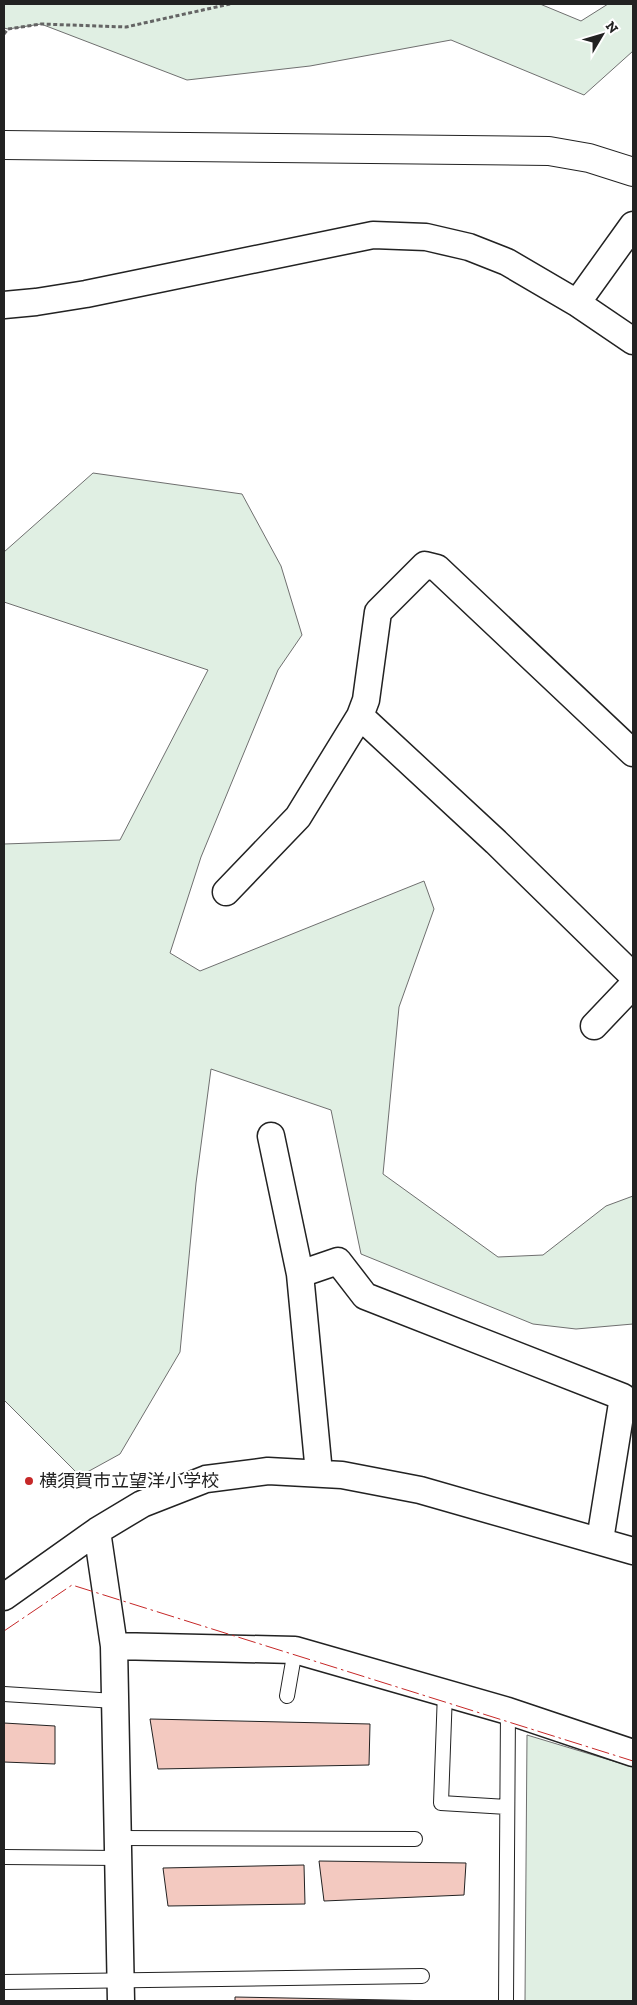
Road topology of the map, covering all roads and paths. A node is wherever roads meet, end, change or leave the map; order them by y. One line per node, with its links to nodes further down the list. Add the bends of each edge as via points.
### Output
1 (230, 4): 2 (path, via 126,28 41,24 8,29)
2 (4, 34)
3 (4, 145): 4 (street, via 549,151 589,158)
4 (633, 172)
5 (633, 226): 6 (street)
6 (577, 303): 7 (street, via 507,262 469,247 426,237 373,235 86,294); 8 (street)
7 (4, 305)
8 (633, 341)
9 (360, 716): 10 (street, via 366,700 378,612 425,566 437,568); 11 (street, via 298,818); 12 (street, via 496,842)
10 (633, 753)
11 (226, 892)
12 (633, 976)
13 (633, 985): 14 (street)
14 (594, 1026)
15 (271, 1136): 16 (street)
16 (300, 1274): 17 (street); 19 (street, via 338,1260 366,1296 623,1397)
17 (319, 1473): 18 (street, via 268,1471 206,1479 142,1504); 19 (street, via 420,1490)
18 (97, 1531): 21 (street); 22 (street)
19 (600, 1540): 20 (street)
20 (633, 1551)
21 (4, 1597)
22 (114, 1646): 23 (street); 27 (street)
23 (295, 1650): 24 (street); 26 (lane)
24 (445, 1692): 28 (street); 30 (lane, via 441,1803)
25 (4, 1694): 27 (lane)
26 (287, 1696)
27 (114, 1701): 32 (street)
28 (508, 1711): 29 (street); 30 (lane)
29 (633, 1753)
30 (507, 1807): 37 (lane)
31 (415, 1839): 32 (lane)
32 (118, 1848): 33 (lane); 36 (street)
33 (4, 1858)
34 (422, 1976): 36 (lane)
35 (4, 1982): 36 (lane)
36 (121, 1990)
37 (506, 2001)

